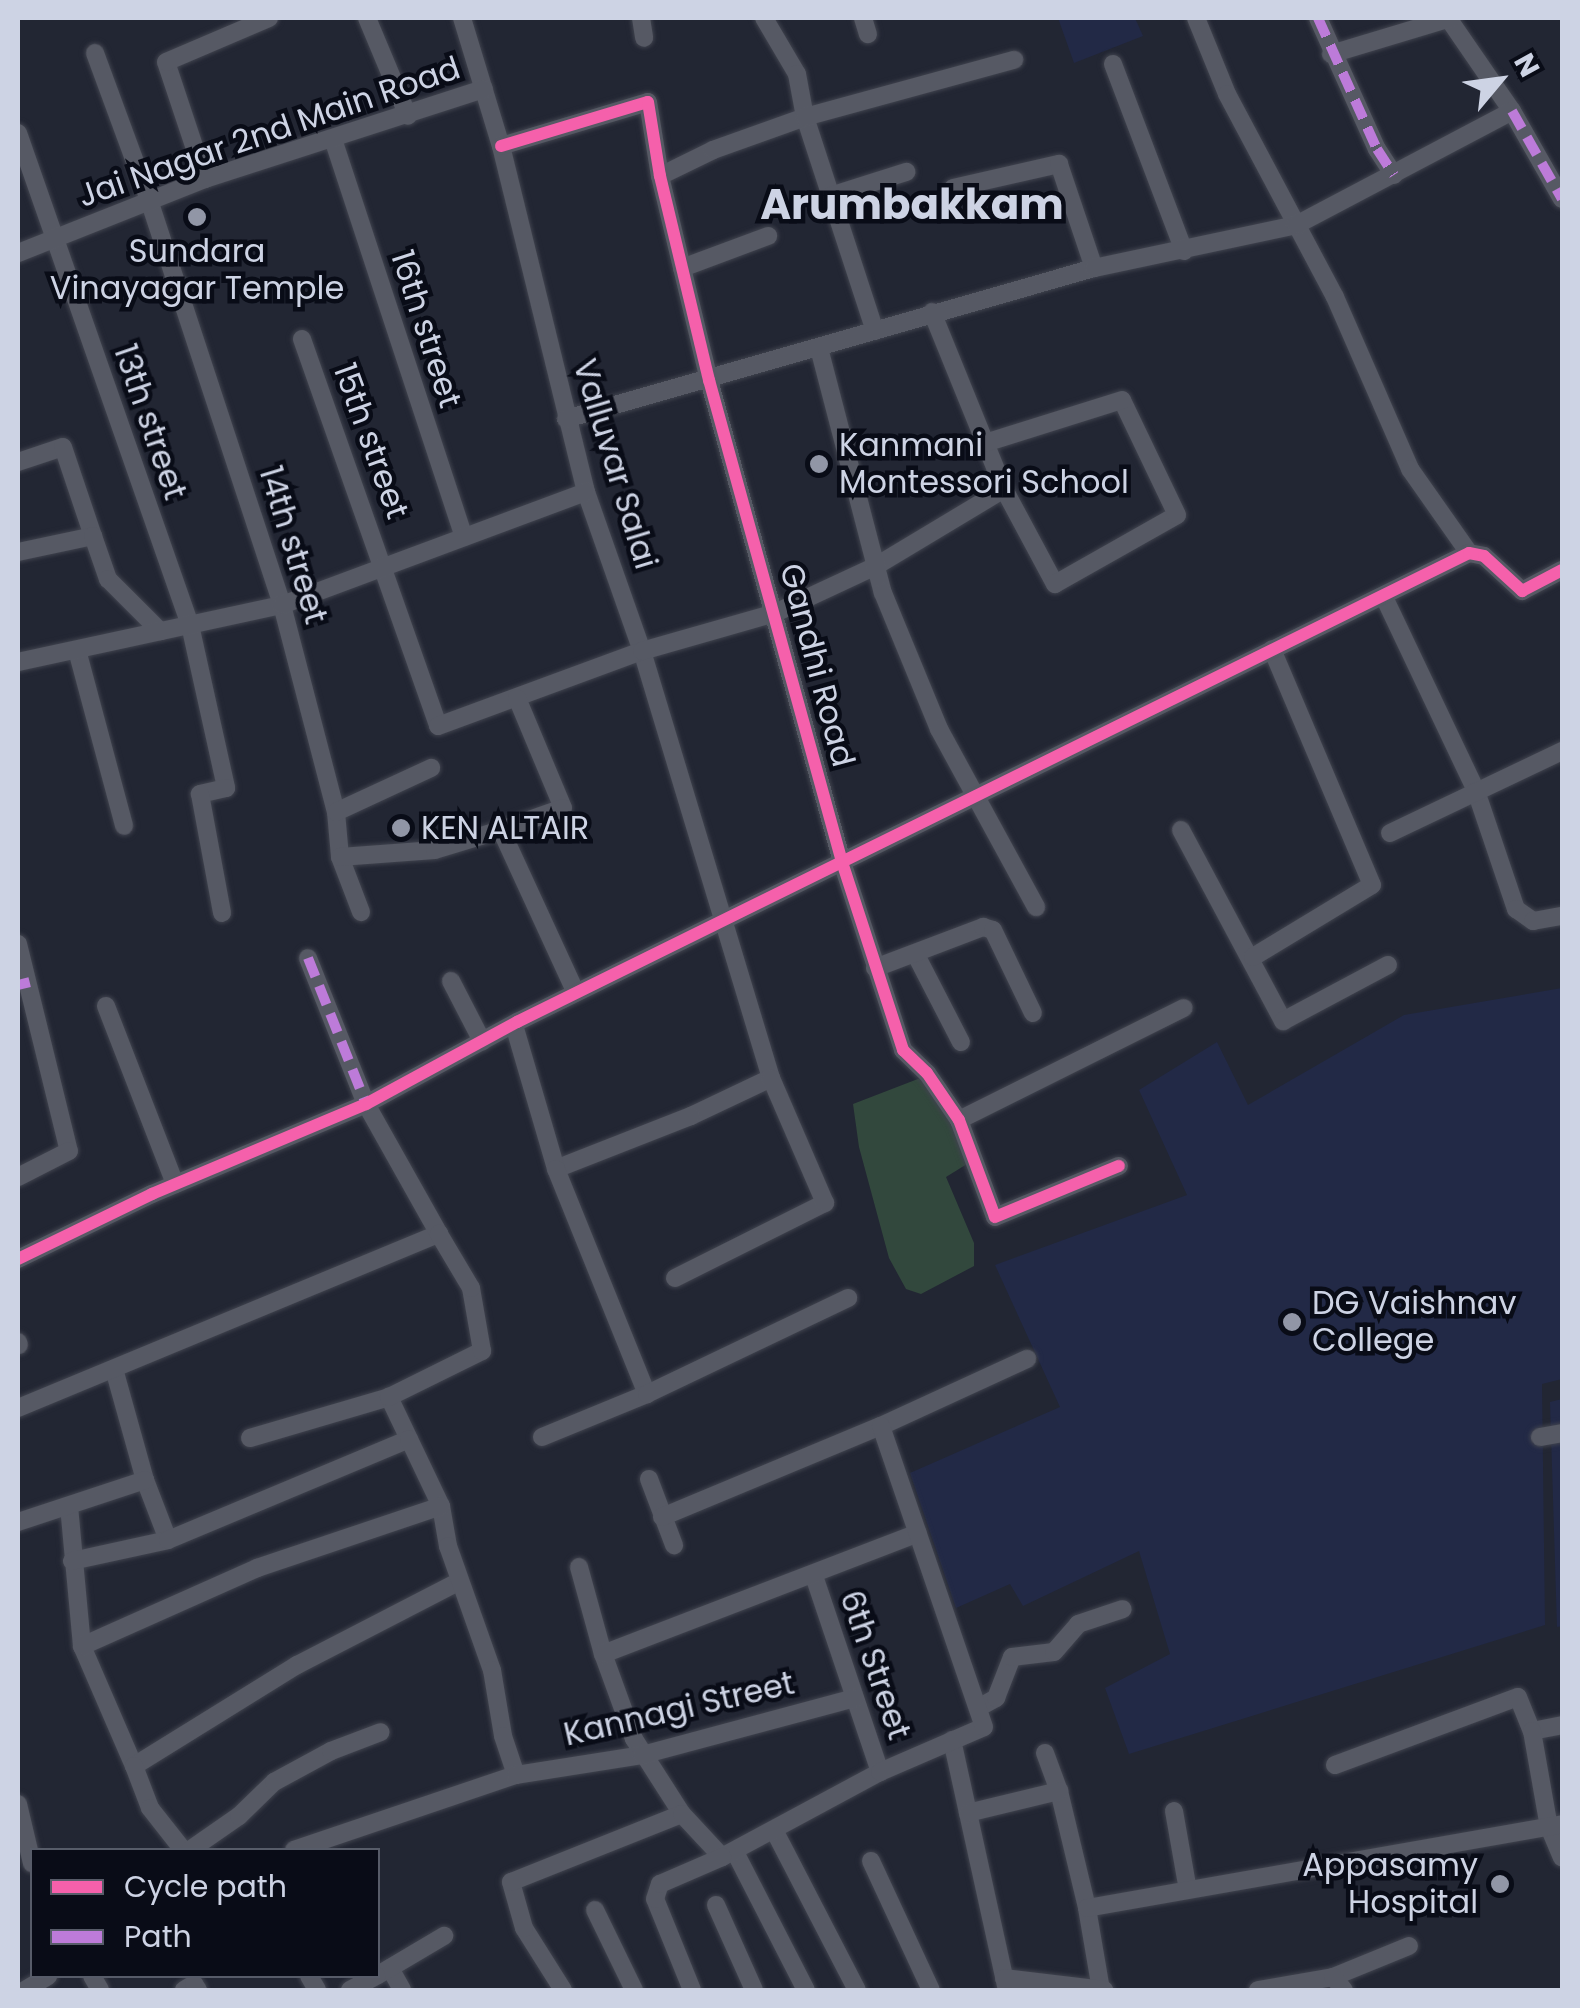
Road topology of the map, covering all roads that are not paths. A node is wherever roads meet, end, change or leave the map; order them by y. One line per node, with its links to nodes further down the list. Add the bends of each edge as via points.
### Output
1 (269, 18): 24 (street, via 166,62)
2 (367, 18): 16 (street)
3 (462, 18): 14 (street, Valluvar Salai)
4 (641, 18): 9 (street)
5 (764, 18): 17 (street, via 797,74)
6 (1196, 18): 29 (street)
7 (1318, 18): 11 (street)
8 (1449, 18): 11 (street); 15 (street)
9 (644, 38)
10 (95, 53): 28 (street, 14th street)
11 (1331, 54): 22 (street)
12 (1014, 60): 17 (street)
13 (1114, 64): 32 (street)
14 (484, 88): 16 (street, Jai Nagar 2nd Main Road); 20 (street, Valluvar Salai)
15 (1512, 111): 22 (street); 27 (street)
16 (408, 116): 19 (street, Jai Nagar 2nd Main Road)
17 (805, 117): 23 (street); 26 (street)
18 (18, 132): 31 (street, 13th street)
19 (332, 139): 24 (street, Jai Nagar 2nd Main Road); 47 (street, 16th street)
20 (502, 146): 23 (street, Gandhi Road, via 648,102); 41 (street, Valluvar Salai)
21 (906, 172): 26 (street)
22 (1394, 175): 29 (street)
23 (660, 176): 34 (street, Gandhi Road)
24 (205, 179): 28 (street, Jai Nagar 2nd Main Road)
25 (952, 188): 35 (street, via 1059,164)
26 (832, 194): 37 (street)
27 (1562, 199)
28 (149, 200): 31 (street, Jai Nagar 2nd Main Road); 54 (street, 14th street)
29 (1296, 226): 32 (street); 49 (street, via 1335,297 1410,469)
30 (768, 236): 34 (street)
31 (54, 239): 33 (street, Jai Nagar 2nd Main Road); 56 (street, 13th street)
32 (1184, 251): 35 (street)
33 (18, 253)
34 (682, 268): 40 (street, Gandhi Road)
35 (1094, 268): 36 (street)
36 (932, 312): 37 (street); 42 (street)
37 (875, 331): 39 (street)
38 (302, 339): 50 (street, 15th street)
39 (819, 348): 40 (street); 51 (street)
40 (708, 380): 41 (street); 55 (street, Gandhi Road)
41 (566, 419): 45 (street, Valluvar Salai)
42 (985, 442): 44 (street); 44 (street, via 1122,400 1177,514 1056,584)
43 (18, 462): 46 (street, via 63,446)
44 (1004, 489): 51 (street)
45 (586, 492): 47 (street); 60 (street, Valluvar Salai)
46 (93, 536): 48 (street); 57 (street, via 108,580)
47 (464, 537): 50 (street)
48 (18, 552)
49 (1469, 553): 52 (street, via 1484,556 1522,590); 53 (street)
50 (383, 564): 54 (street); 62 (street, 15th street, via 438,726)
51 (876, 566): 55 (street); 66 (street, via 939,729)
52 (1562, 570)
53 (1384, 597): 58 (street); 65 (street)
54 (282, 605): 56 (street); 67 (street, 14th street)
55 (776, 612): 60 (street); 73 (street, Gandhi Road)
56 (190, 625): 57 (street); 76 (street, 13th street, via 226,788 200,794)
57 (160, 632): 59 (street)
58 (1272, 649): 66 (street); 81 (street, via 1372,885)
59 (77, 650): 61 (street); 68 (street)
60 (642, 651): 62 (street); 78 (street, Valluvar Salai)
61 (18, 662)
62 (517, 698): 69 (street, via 564,808)
63 (1562, 751): 65 (street)
64 (431, 768): 67 (street)
65 (1476, 791): 71 (street); 77 (street, via 1516,908 1533,921)
66 (978, 795): 73 (street); 74 (street)
67 (336, 812): 72 (street, 14th street)
68 (124, 826)
69 (501, 830): 72 (street, via 435,850); 87 (street)
70 (1181, 830): 81 (street)
71 (1390, 833)
72 (340, 857): 75 (street, 14th street)
73 (842, 862): 78 (street); 84 (street, Gandhi Road)
74 (1036, 907)
75 (361, 912)
76 (222, 913)
77 (1562, 916)
78 (722, 925): 87 (street); 94 (street, Valluvar Salai)
79 (18, 944): 86 (street)
80 (916, 955): 84 (street); 90 (street, via 983,926 993,930); 93 (street)
81 (1253, 957): 83 (street, via 1286,1022)
82 (308, 958): 95 (street)
83 (1388, 965)
84 (876, 968): 96 (street, Gandhi Road, via 903,1050)
85 (451, 981): 92 (street)
86 (24, 984): 99 (street, via 69,1150)
87 (576, 993): 91 (street)
88 (106, 1006): 100 (street)
89 (1184, 1008): 96 (street)
90 (1033, 1013)
91 (514, 1025): 92 (street); 98 (street)
92 (482, 1041): 95 (street)
93 (961, 1042)
94 (772, 1078): 98 (street); 103 (street, Valluvar Salai, via 825,1202)
95 (366, 1104): 100 (street); 101 (street)
96 (959, 1120): 97 (street, Gandhi Road, via 995,1217)
97 (1119, 1166)
98 (556, 1169): 107 (street)
99 (18, 1177)
100 (175, 1184): 102 (street)
101 (439, 1234): 106 (street); 108 (street, via 471,1288 482,1351)
102 (18, 1259)
103 (676, 1278)
104 (848, 1298): 107 (street)
105 (1027, 1359): 110 (street)
106 (114, 1369): 109 (street); 117 (street)
107 (647, 1394): 112 (street)
108 (389, 1397): 114 (street); 115 (street)
109 (18, 1408)
110 (881, 1426): 120 (street); 122 (street)
111 (1562, 1433): 113 (street)
112 (542, 1437)
113 (1540, 1437)
114 (250, 1438)
115 (409, 1439): 119 (street); 123 (street)
116 (649, 1479): 120 (street)
117 (144, 1480): 118 (street); 123 (street)
118 (69, 1506): 121 (street); 125 (street)
119 (441, 1506): 128 (street); 130 (street, via 257,1568)
120 (662, 1516): 124 (street)
121 (18, 1522)
122 (918, 1533): 127 (street); 133 (street)
123 (168, 1540): 125 (street)
124 (674, 1544)
125 (72, 1561): 130 (street)
126 (579, 1567): 131 (street)
127 (814, 1576): 131 (street); 132 (street, 6th Street)
128 (460, 1581): 141 (street, via 296,1666); 143 (street, via 492,1670)
129 (1123, 1609): 133 (street, via 1078,1624 1054,1652 1012,1657 996,1698)
130 (82, 1646): 141 (street)
131 (603, 1654): 139 (street)
132 (854, 1698): 139 (street, Kannagi Street); 142 (street, 6th Street)
133 (978, 1708): 137 (street, via 984,1727)
134 (1562, 1725): 135 (street)
135 (1532, 1730): 140 (street, via 1518,1697); 149 (street)
136 (381, 1732): 152 (street, via 274,1782)
137 (952, 1740): 142 (street); 147 (street)
138 (1045, 1753): 144 (street)
139 (642, 1755): 143 (street, Kannagi Street); 148 (street)
140 (1335, 1765)
141 (134, 1766): 151 (street, via 150,1808)
142 (880, 1772): 150 (street)
143 (516, 1775): 153 (street, Kannagi Street)
144 (1059, 1790): 147 (street); 160 (street)
145 (18, 1804): 155 (street)
146 (1174, 1811): 158 (street)
147 (968, 1813): 165 (street)
148 (682, 1814): 154 (street); 170 (street, via 510,1882 524,1928)
149 (1556, 1825): 156 (street); 158 (street)
150 (774, 1830): 154 (street); 175 (street)
151 (181, 1848)
152 (193, 1848)
153 (300, 1848)
154 (728, 1854): 172 (street, via 660,1884 654,1899); 174 (street)
155 (30, 1855)
156 (1562, 1857)
157 (871, 1861): 176 (street)
158 (1188, 1890): 160 (street)
159 (716, 1904): 173 (street)
160 (1087, 1908): 177 (street)
161 (596, 1910): 171 (street)
162 (444, 1936): 164 (street)
163 (1409, 1946): 166 (street)
164 (381, 1973): 169 (street)
165 (1006, 1984): 177 (street)
166 (1338, 1984): 178 (street)
167 (184, 1990): 168 (street, via 194,1984)
168 (198, 1990)
169 (402, 1990)
170 (563, 1990)
171 (634, 1990)
172 (692, 1990)
173 (754, 1990)
174 (806, 1990)
175 (857, 1990)
176 (931, 1990)
177 (1102, 1990)
178 (1258, 1990)

